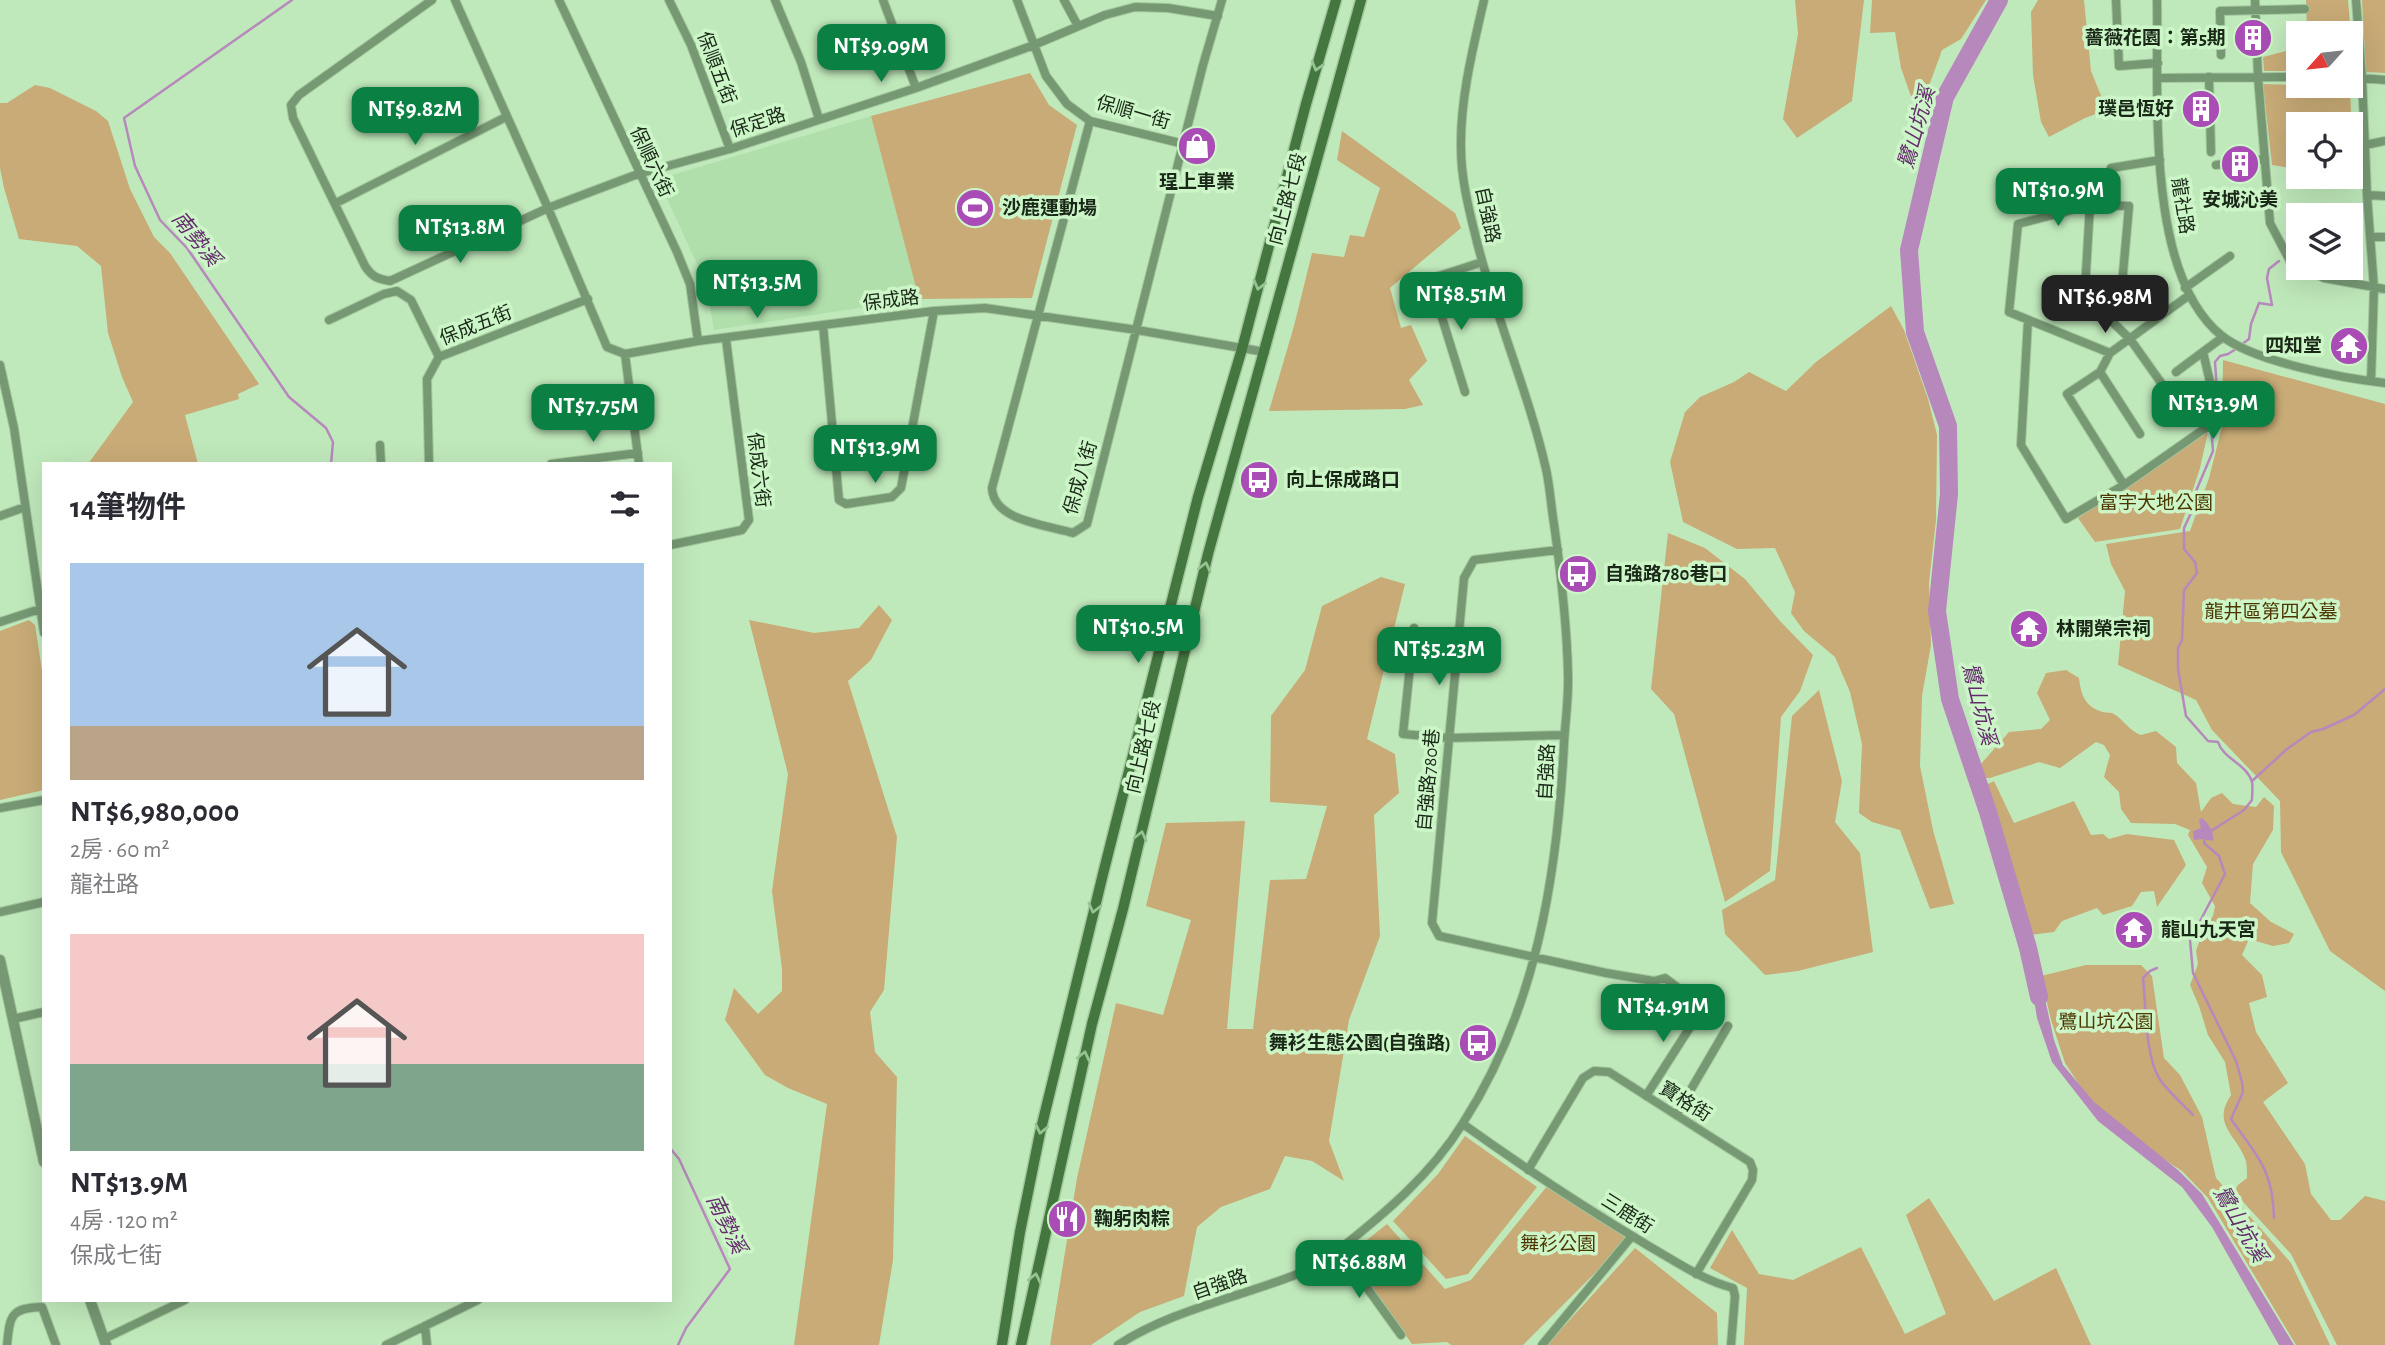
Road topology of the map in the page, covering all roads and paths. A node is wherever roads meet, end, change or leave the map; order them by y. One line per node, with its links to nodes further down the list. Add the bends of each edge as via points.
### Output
1 (432, 0): 48 (street, via 291,105 293,118)
2 (455, 0): 33 (street)
3 (559, 0): 45 (street, 保順六街)
4 (669, 0): 39 (street, 保順五街)
5 (775, 0): 34 (street)
6 (883, 0): 31 (street)
7 (1017, 0): 22 (street, 保順一街)
8 (1064, 0): 21 (street)
9 (1222, 0): 19 (street, 保成八街)
10 (1336, 0): 74 (main road, 向上路七段, one-way to 74)
11 (1361, 0): 75 (main road, 向上路七段)
12 (1485, 0): 55 (street, 自強路, via 1466,90 1461,149 1466,196)
13 (2116, 0): 24 (street, via 2119,66)
14 (2157, 0): 24 (street, 龍社路)
15 (2255, 0): 18 (street)
16 (2357, 0): 20 (street)
17 (2305, 9): 18 (street)
18 (2255, 10): 23 (street, via 2220,11); 26 (street)
19 (1218, 16): 21 (street, 保定路, via 1135,7); 37 (street, 保成八街)
20 (2358, 21)
21 (1078, 26): 22 (street, 保定路)
22 (1034, 45): 31 (street, 保定路); 35 (street, 保順一街, via 1046,76 1066,104)
23 (2221, 55)
24 (2158, 63): 29 (street, 龍社路)
25 (2209, 77): 26 (street); 29 (street); 40 (street)
26 (2258, 77): 27 (street); 41 (street)
27 (2286, 77)
28 (2363, 77): 30 (street)
29 (2158, 78): 42 (street, 龍社路)
30 (2385, 80)
31 (916, 88): 34 (street, 保定路)
32 (2363, 98): 38 (street)
33 (506, 117): 48 (street); 50 (street)
34 (819, 119): 39 (street, 保定路)
35 (1090, 121): 37 (street, 保順一街); 65 (street, 保成八街)
36 (2385, 141): 38 (street)
37 (1184, 144): 69 (street, 保成八街)
38 (2365, 145): 46 (street)
39 (730, 149): 45 (street, 保定路)
40 (2211, 152)
41 (2265, 159): 43 (street); 53 (street, via 2270,223)
42 (2160, 160): 44 (street); 61 (street, 龍社路, via 2169,237)
43 (2216, 165)
44 (2111, 168)
45 (638, 174): 50 (street, 保定路); 73 (street, 保順六街, via 690,284)
46 (2367, 195): 47 (street); 51 (street)
47 (2385, 195)
48 (336, 203): 50 (street, 保定路, via 371,275 390,281)
49 (2090, 205): 63 (street, via 2084,306); 63 (street, via 2129,206 2121,296); 67 (street, via 2018,224 2009,312)
50 (548, 208): 62 (street)
51 (2370, 237): 52 (street); 59 (street)
52 (2385, 237)
53 (2286, 253)
54 (2230, 256): 61 (street)
55 (1482, 262): 56 (street); 98 (street, 自強路, via 1546,468)
56 (1430, 279): 58 (street); 85 (street)
57 (2335, 280): 59 (street)
58 (1413, 282)
59 (2374, 288): 60 (street); 83 (street)
60 (2385, 289)
61 (2187, 292): 70 (street, 龍社路, via 2198,312); 72 (street)
62 (587, 299): 78 (street, via 607,347); 79 (street, 保成五街)
63 (2100, 310): 72 (street)
64 (934, 311): 65 (street, 保成路, via 985,308); 68 (street, 保成路); 68 (street, via 901,488 892,497 846,504 839,500)
65 (1037, 315): 69 (street, 保成路); 69 (street, 保成八街, via 992,497 1006,513 1073,533 1087,524)
66 (329, 320): 79 (street, via 397,290 411,300)
67 (2028, 320): 77 (street); 94 (street, via 2021,445 2066,519)
68 (823, 325): 71 (street, 保成路)
69 (1137, 330): 74 (street, 保成路)
70 (2223, 337): 76 (street); 83 (street, 龍社路, via 2274,360)
71 (726, 339): 73 (street, 保成路); 97 (street, 保成六街, via 749,520 742,530)
72 (2130, 339): 77 (street); 86 (street)
73 (698, 341): 78 (street, 保成路)
74 (1242, 349): 75 (street, 保成路); 132 (main road, 向上路七段, one-way to 132, via 1198,497 1059,1052 1020,1231)
75 (1265, 352): 133 (main road, 向上路七段, one-way to 75, via 1091,1024 1124,909 1208,554)
76 (2203, 352): 82 (street); 94 (street, via 2214,399 2207,427)
77 (2110, 353): 81 (street)
78 (625, 354): 89 (street)
79 (439, 357): 91 (street, 保成五街, via 427,379)
80 (0, 365): 95 (street)
81 (2100, 372): 87 (street); 94 (street, via 2067,394)
82 (2176, 372)
83 (2371, 382): 84 (street, 龍社路)
84 (2385, 383)
85 (1465, 393)
86 (2179, 408)
87 (2140, 434)
88 (380, 445): 90 (street)
89 (638, 453): 92 (street); 93 (street)
90 (381, 462)
91 (429, 462)
92 (567, 462)
93 (639, 462)
94 (2124, 485)
95 (25, 507): 96 (street); 99 (street)
96 (0, 516)
97 (672, 545)
98 (1558, 550): 103 (street, 自強路, via 1568,678); 104 (street, 自強路780巷, via 1474,560 1468,568)
99 (40, 609): 100 (street); 101 (street)
100 (42, 621)
101 (0, 622)
102 (1414, 628): 104 (street, via 1403,734)
103 (1564, 735): 104 (street); 109 (street, 自強路, via 1555,862)
104 (1448, 738): 109 (street, 自強路780巷, via 1432,923 1439,936)
105 (42, 800): 106 (street)
106 (0, 808)
107 (42, 902): 108 (street)
108 (0, 912)
109 (1535, 958): 114 (street, via 1654,981 1665,978 1703,1007); 116 (street, 自強路, via 1498,1061)
110 (0, 960): 112 (street)
111 (42, 1012): 112 (street)
112 (13, 1019): 117 (street)
113 (1728, 1026): 115 (street)
114 (1646, 1096): 115 (street, 寶格街); 118 (street, 寶格街, via 1609,1072 1594,1071 1583,1078)
115 (1676, 1115): 121 (street, 寶格街, via 1750,1161 1753,1170 1752,1180)
116 (1463, 1124): 118 (street, 三鹿街); 120 (street, 自強路, via 1425,1174)
117 (41, 1143)
118 (1528, 1170): 119 (street, 三鹿街)
119 (1632, 1236): 121 (street, 三鹿街); 135 (street)
120 (1339, 1249): 126 (street); 134 (street, 自強路, via 1305,1271 1165,1320)
121 (1696, 1274): 136 (street, 三鹿街, via 1733,1289)
122 (91, 1302): 127 (street)
123 (181, 1302): 127 (street)
124 (474, 1302): 125 (street)
125 (425, 1326): 130 (street); 131 (street)
126 (1401, 1335)
127 (105, 1342)
128 (8, 1345): 129 (street, via 11,1316 42,1307)
129 (56, 1345)
130 (386, 1345)
131 (427, 1345)
132 (1002, 1345)
133 (1021, 1345)
134 (1118, 1345)
135 (1542, 1345)
136 (1731, 1345)

